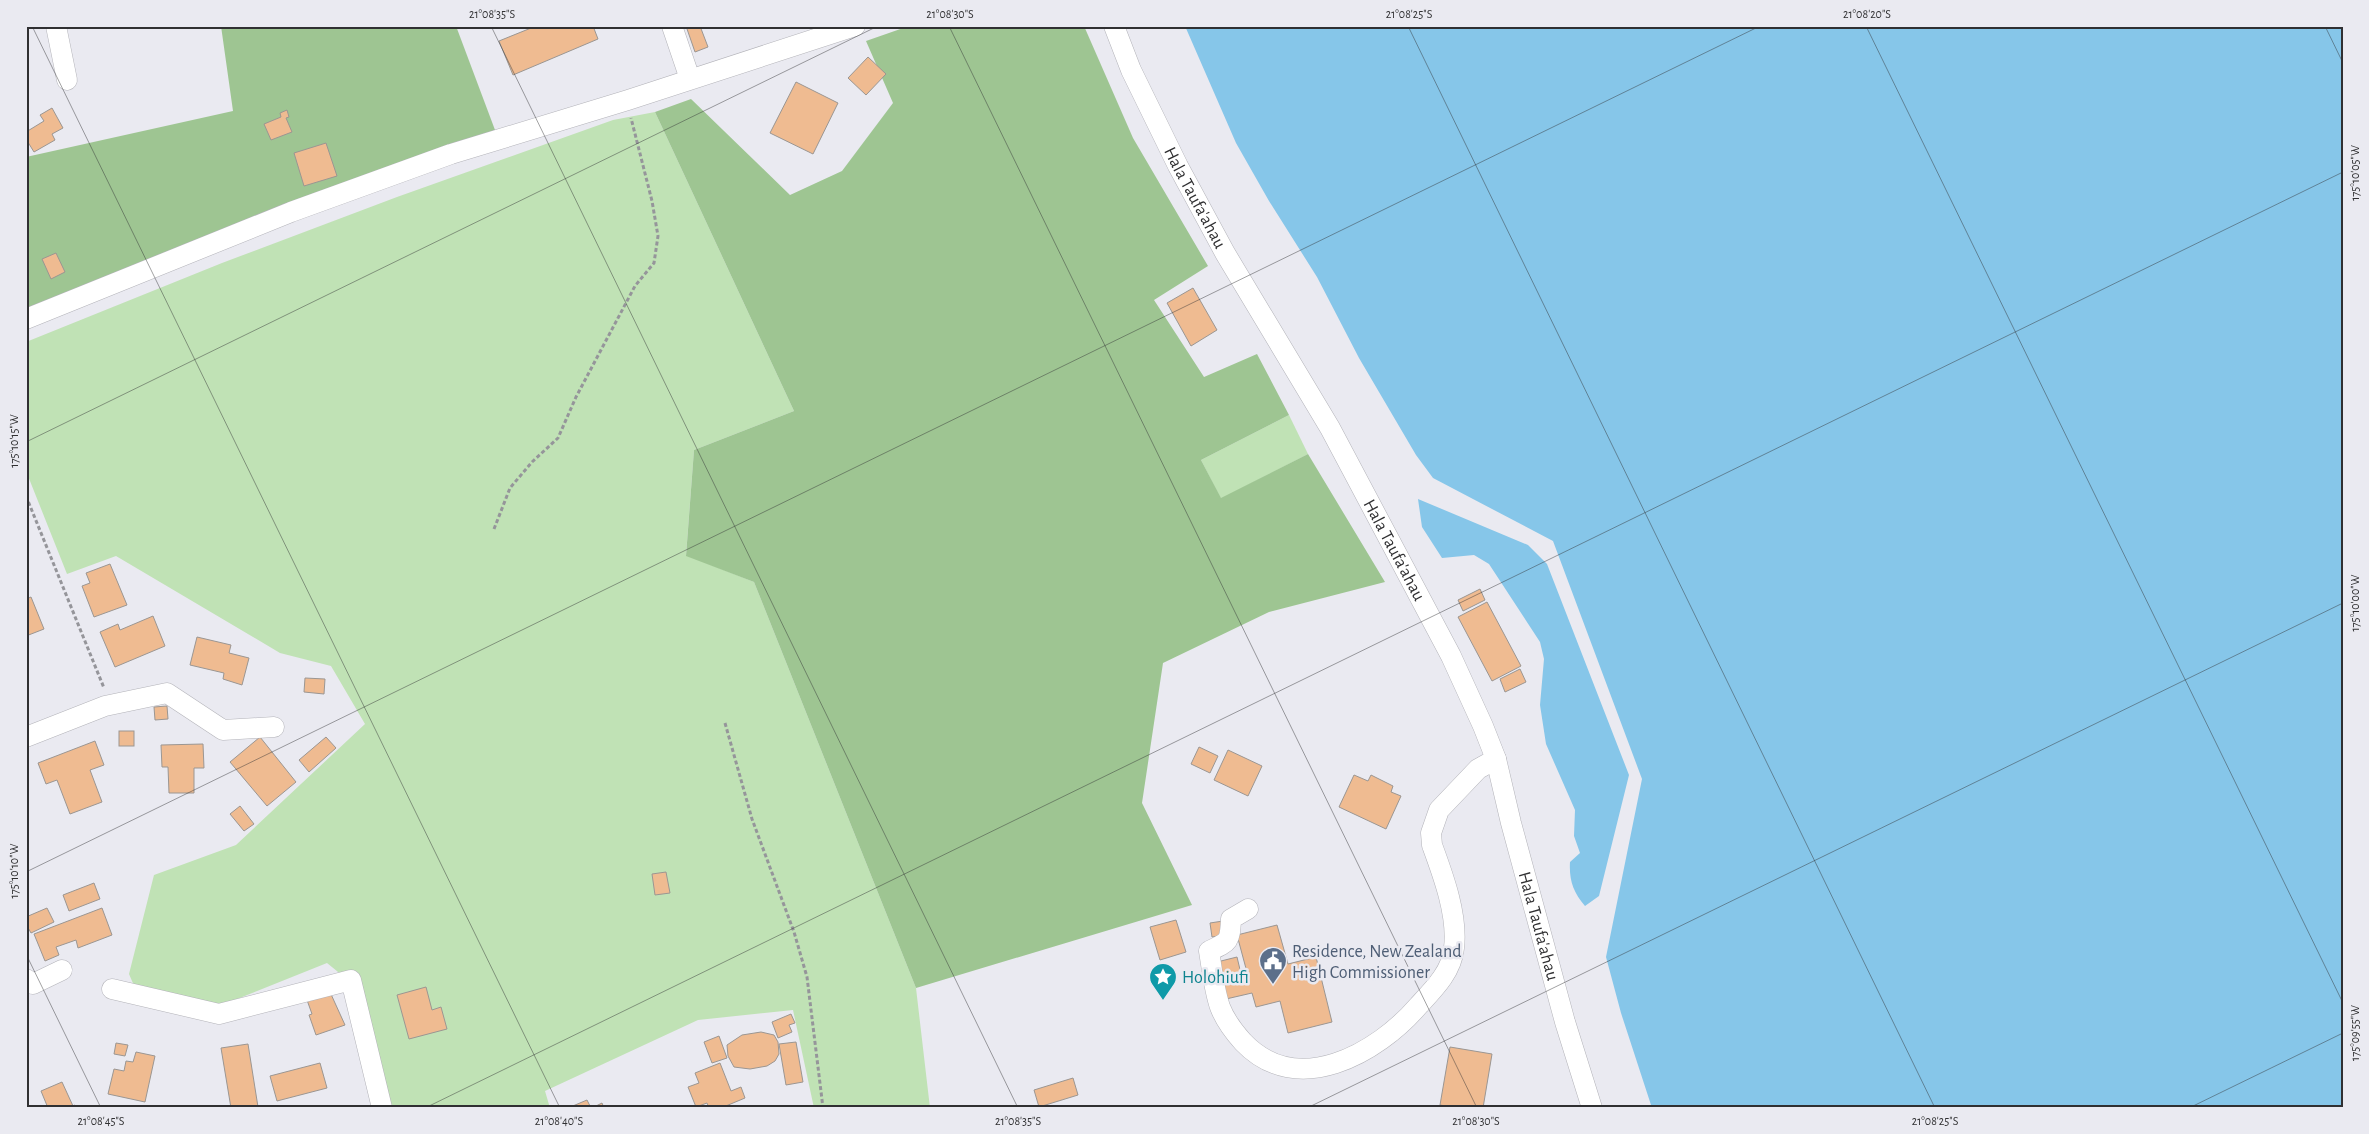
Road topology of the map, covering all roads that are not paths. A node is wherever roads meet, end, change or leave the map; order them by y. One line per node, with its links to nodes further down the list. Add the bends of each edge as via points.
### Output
1 (56, 26): 6 (street)
2 (672, 26): 5 (street)
3 (855, 26): 5 (street)
4 (1114, 26): 10 (street, Hala Taufa'ahau, via 1131,70 1178,166 1225,253 1330,428 1451,656)
5 (690, 79): 7 (street, via 441,157 291,212)
6 (66, 80)
7 (26, 319)
8 (274, 727): 9 (street, via 223,730 167,693 105,706)
9 (26, 737)
10 (1496, 759): 11 (street, via 1478,769 1439,810 1433,821 1432,845 1453,919 1454,948 1447,972 1403,1024 1374,1046 1344,1061 1314,1068 1288,1068 1269,1063 1233,1031 1220,1007 1209,952 1225,944 1230,938 1231,919); 16 (street, Hala Taufa'ahau, via 1565,1022)
11 (1248, 909)
12 (62, 970): 13 (street, via 32,984)
13 (26, 979)
14 (112, 989): 15 (street, via 219,1014 351,980)
15 (382, 1108)
16 (1592, 1108)

